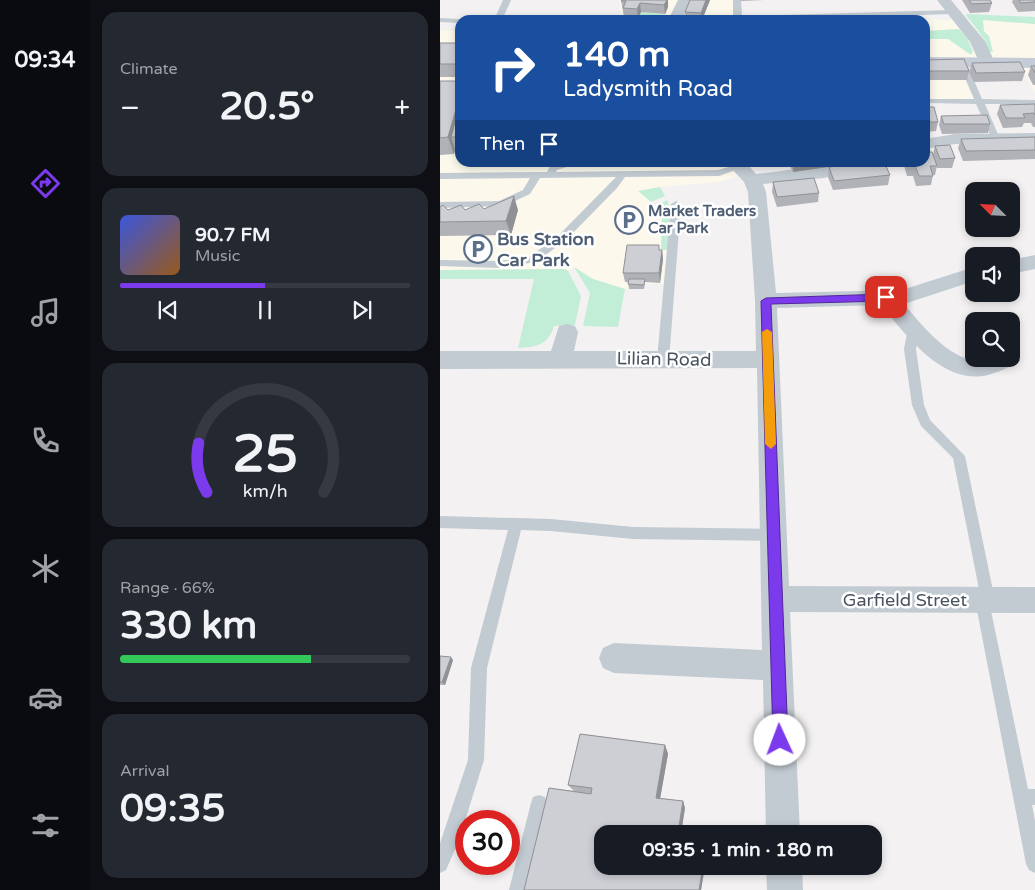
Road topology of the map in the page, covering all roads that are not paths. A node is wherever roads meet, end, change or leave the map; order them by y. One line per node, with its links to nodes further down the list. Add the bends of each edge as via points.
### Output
1 (507, 0): 5 (lane)
2 (685, 0): 6 (street)
3 (737, 0): 7 (lane)
4 (949, 6): 8 (lane); 13 (street, via 977,41)
5 (500, 15)
6 (678, 15)
7 (737, 15)
8 (794, 15)
9 (440, 20): 10 (lane)
10 (455, 20)
11 (930, 62): 12 (main road)
12 (962, 62): 13 (main road); 17 (lane)
13 (987, 62): 14 (main road)
14 (1035, 64)
15 (930, 101): 17 (lane)
16 (1035, 102): 17 (lane)
17 (978, 103): 19 (lane)
18 (1035, 138): 19 (street)
19 (996, 139): 20 (street, via 955,139)
20 (930, 143)
21 (555, 167): 26 (lane)
22 (843, 167): 23 (street, via 824,172)
23 (745, 170): 24 (lane); 35 (street, via 756,192)
24 (621, 173): 26 (lane); 31 (lane, via 614,186 540,257 515,263)
25 (537, 174): 26 (lane); 27 (lane); 29 (lane, via 527,192 501,204)
26 (551, 174)
27 (440, 176)
28 (676, 204): 41 (lane)
29 (440, 205)
30 (1035, 262): 32 (street)
31 (440, 263)
32 (1020, 265)
33 (965, 277): 34 (street, via 903,297)
34 (886, 297): 35 (street); 36 (street)
35 (766, 301): 39 (street)
36 (914, 328): 42 (street, via 940,356); 49 (lane, via 910,349 918,406 925,423 959,456)
37 (567, 332): 38 (street)
38 (561, 358): 40 (street, Lilian Road); 41 (street, Lilian Road)
39 (768, 359): 41 (street, Lilian Road); 47 (street)
40 (440, 360)
41 (663, 360)
42 (965, 367)
43 (966, 367): 44 (street)
44 (989, 367)
45 (440, 522): 46 (lane)
46 (516, 524): 47 (lane, via 633,533); 56 (lane, via 479,668 476,760)
47 (774, 535): 48 (street)
48 (776, 600): 49 (street, Garfield Street); 52 (street)
49 (985, 600): 50 (street, Garfield Street); 53 (lane)
50 (1035, 600)
51 (614, 658): 52 (street)
52 (778, 666): 55 (street)
53 (1028, 797): 57 (lane)
54 (539, 803): 59 (lane)
55 (783, 825)
56 (440, 864)
57 (1035, 864)
58 (784, 875): 60 (street)
59 (518, 890)
60 (785, 890)

